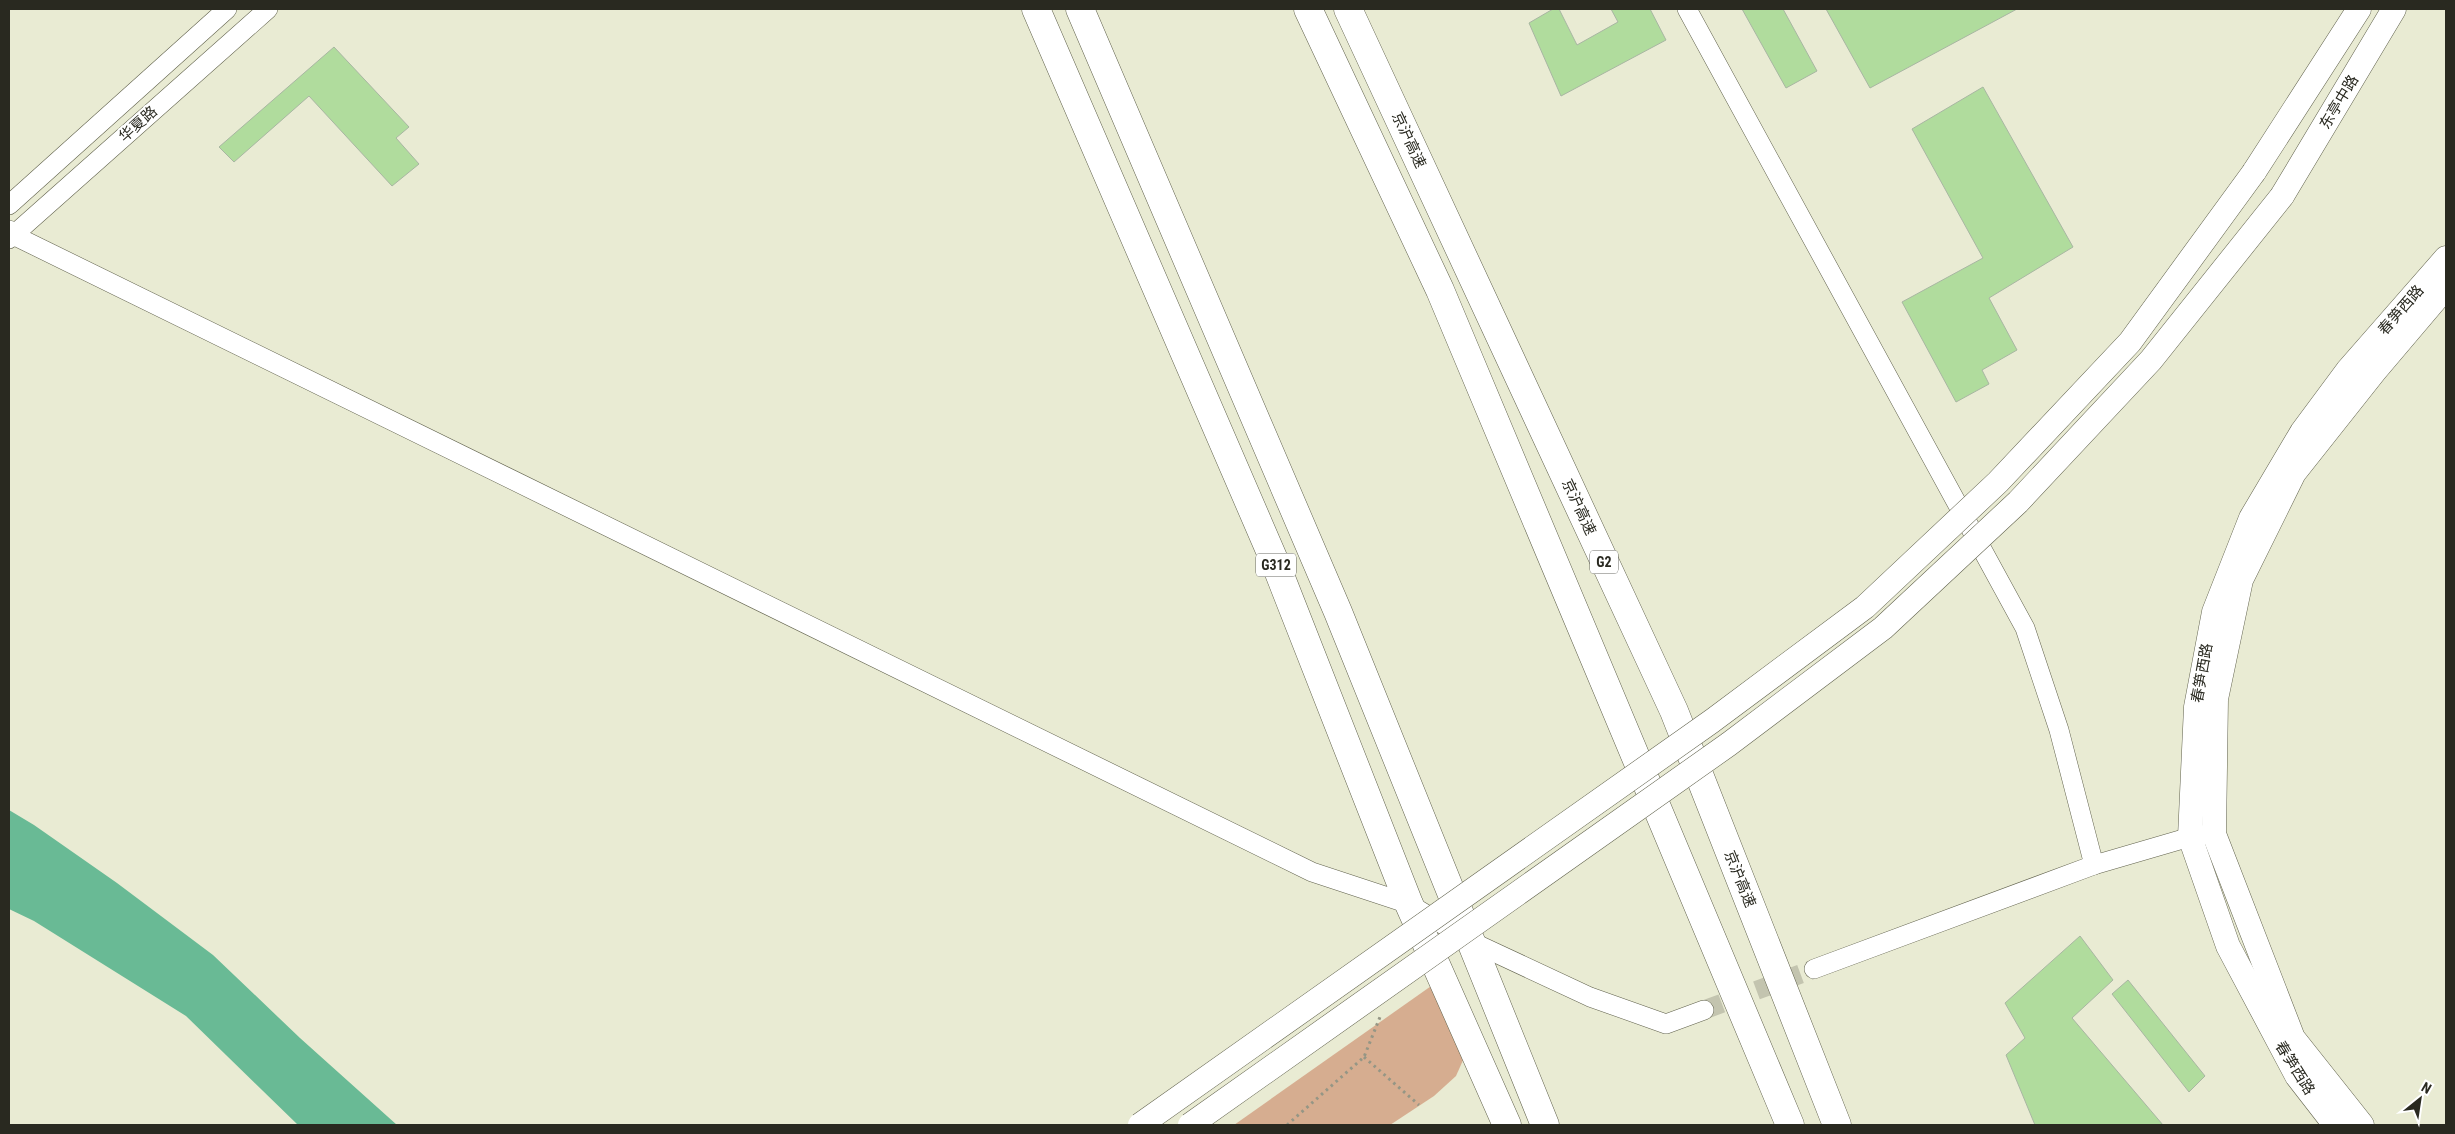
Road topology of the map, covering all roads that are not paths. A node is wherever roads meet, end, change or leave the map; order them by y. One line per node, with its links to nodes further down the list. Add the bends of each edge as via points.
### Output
1 (227, 9): 12 (street, 华夏路)
2 (268, 9): 13 (street, 华夏路)
3 (1028, 9): 11 (highway)
4 (1036, 9): 11 (highway, G312)
5 (1080, 9): 20 (highway, G312, via 1338,612)
6 (1308, 9): 27 (highway, via 1440,290)
7 (1348, 9): 28 (highway, 京沪高速 / G2, via 1674,711)
8 (1687, 9): 18 (street, via 2025,628 2058,730)
9 (2359, 9): 23 (main road, bridge, via 2254,172 2130,342 1998,482 1865,607 1704,726)
10 (2394, 9): 24 (main road, 东亭中路, bridge, via 2282,196 2151,360 2018,502 1883,628 1729,744)
11 (1051, 43): 19 (highway, G312, via 1274,560)
12 (9, 205)
13 (10, 235): 19 (street, via 1312,872)
14 (2446, 258): 17 (main road, 春笋西路, via 2348,370 2302,432 2251,518 2214,612 2210,631 2196,706)
15 (2446, 287): 16 (main road, 春笋西路, via 2294,473 2241,580 2216,699)
16 (2214, 834): 17 (street); 30 (main road, 春笋西路, via 2293,1038)
17 (2190, 837): 18 (street); 29 (main road, 春笋西路, via 2228,946 2297,1076)
18 (2094, 865): 21 (street)
19 (1410, 904): 20 (street); 25 (highway, G312)
20 (1470, 941): 22 (street, via 1590,997 1666,1024); 26 (highway, G312)
21 (1814, 969)
22 (1704, 1010)
23 (1140, 1125)
24 (1190, 1125)
25 (1507, 1125)
26 (1545, 1125)
27 (1790, 1125)
28 (1837, 1125)
29 (2335, 1125)
30 (2362, 1125)

